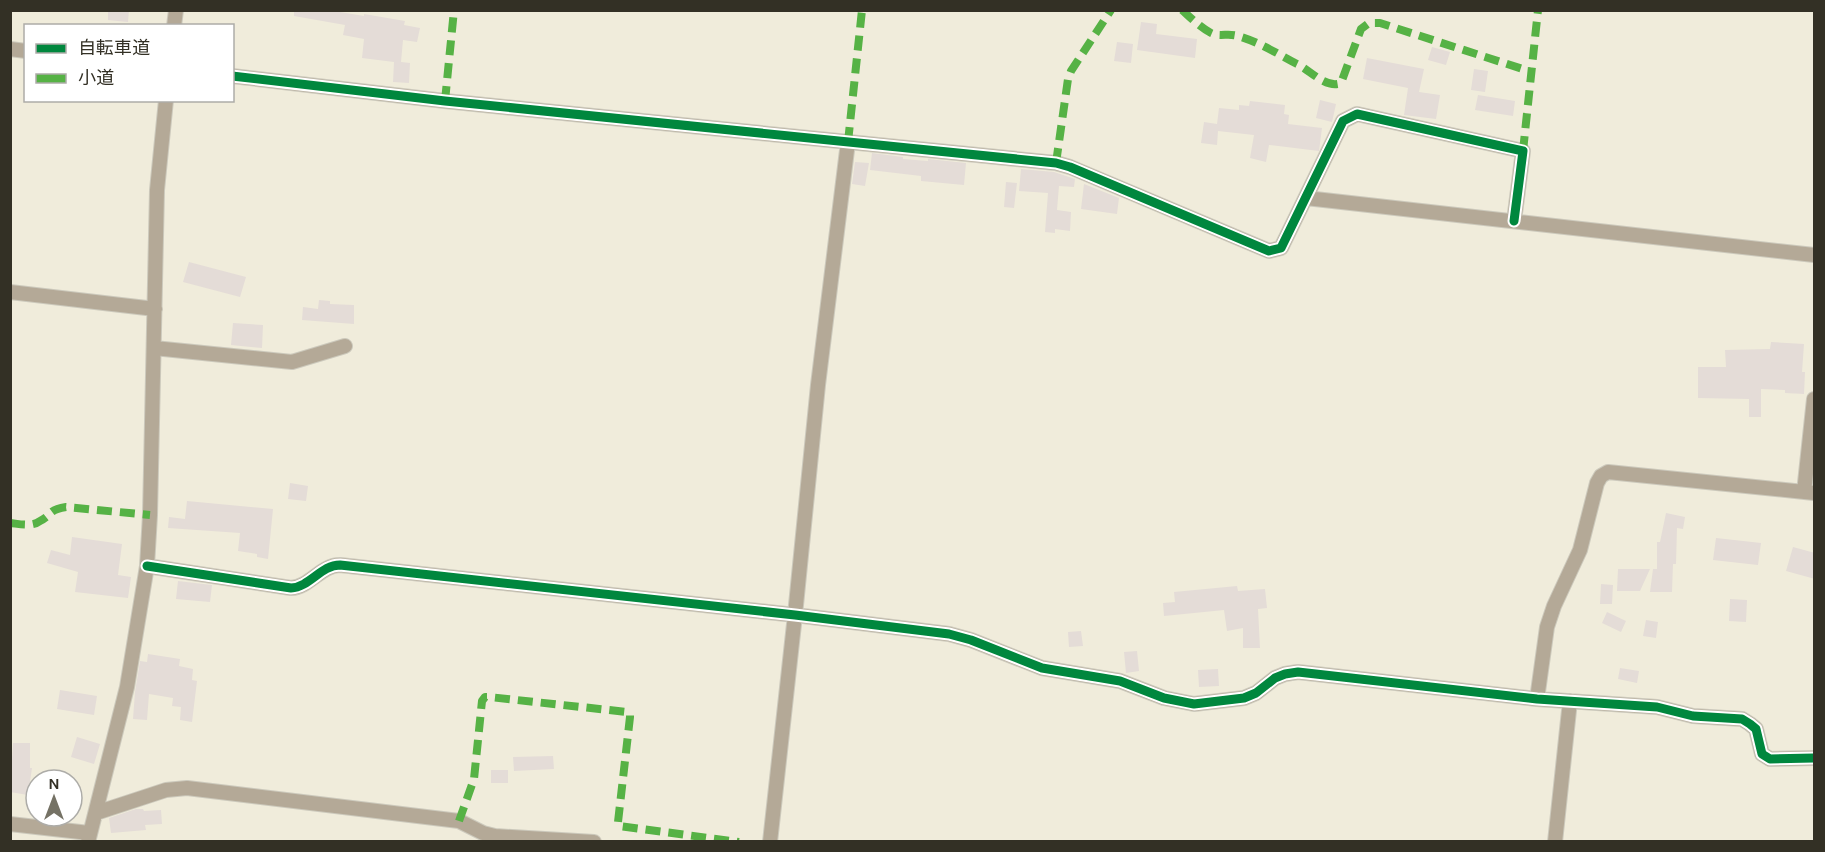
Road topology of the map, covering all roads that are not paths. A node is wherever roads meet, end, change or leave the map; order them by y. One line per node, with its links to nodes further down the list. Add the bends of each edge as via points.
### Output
1 (234, 76): 3 (street)
2 (166, 102): 8 (street, via 157,190)
3 (848, 142): 4 (street, via 1056,163 1269,251 1281,248); 14 (street)
4 (1306, 198): 5 (street); 5 (street, via 1343,122 1357,114 1523,151)
5 (1514, 221): 6 (street)
6 (1815, 255)
7 (10, 292): 8 (street)
8 (155, 309): 10 (street)
9 (345, 346): 10 (street, via 292,362)
10 (154, 348): 13 (street)
11 (1815, 399): 12 (street)
12 (1809, 493): 15 (street, via 1608,472 1600,476 1580,550 1547,627)
13 (147, 566): 14 (street, via 291,588 305,584 328,567 340,565); 18 (street, via 127,687)
14 (795, 615): 15 (street, via 949,634 1042,668 1120,681 1164,698 1194,704 1244,698 1275,678 1298,672); 22 (street)
15 (1537, 699): 16 (street)
16 (1570, 701): 17 (street, via 1657,707 1693,716 1742,719 1755,729 1762,754 1770,759); 23 (street)
17 (1815, 759)
18 (96, 813): 20 (street); 21 (street, via 166,790 187,788 459,821 495,836)
19 (10, 824): 20 (street)
20 (89, 837)
21 (594, 842)
22 (770, 842)
23 (1555, 842)

